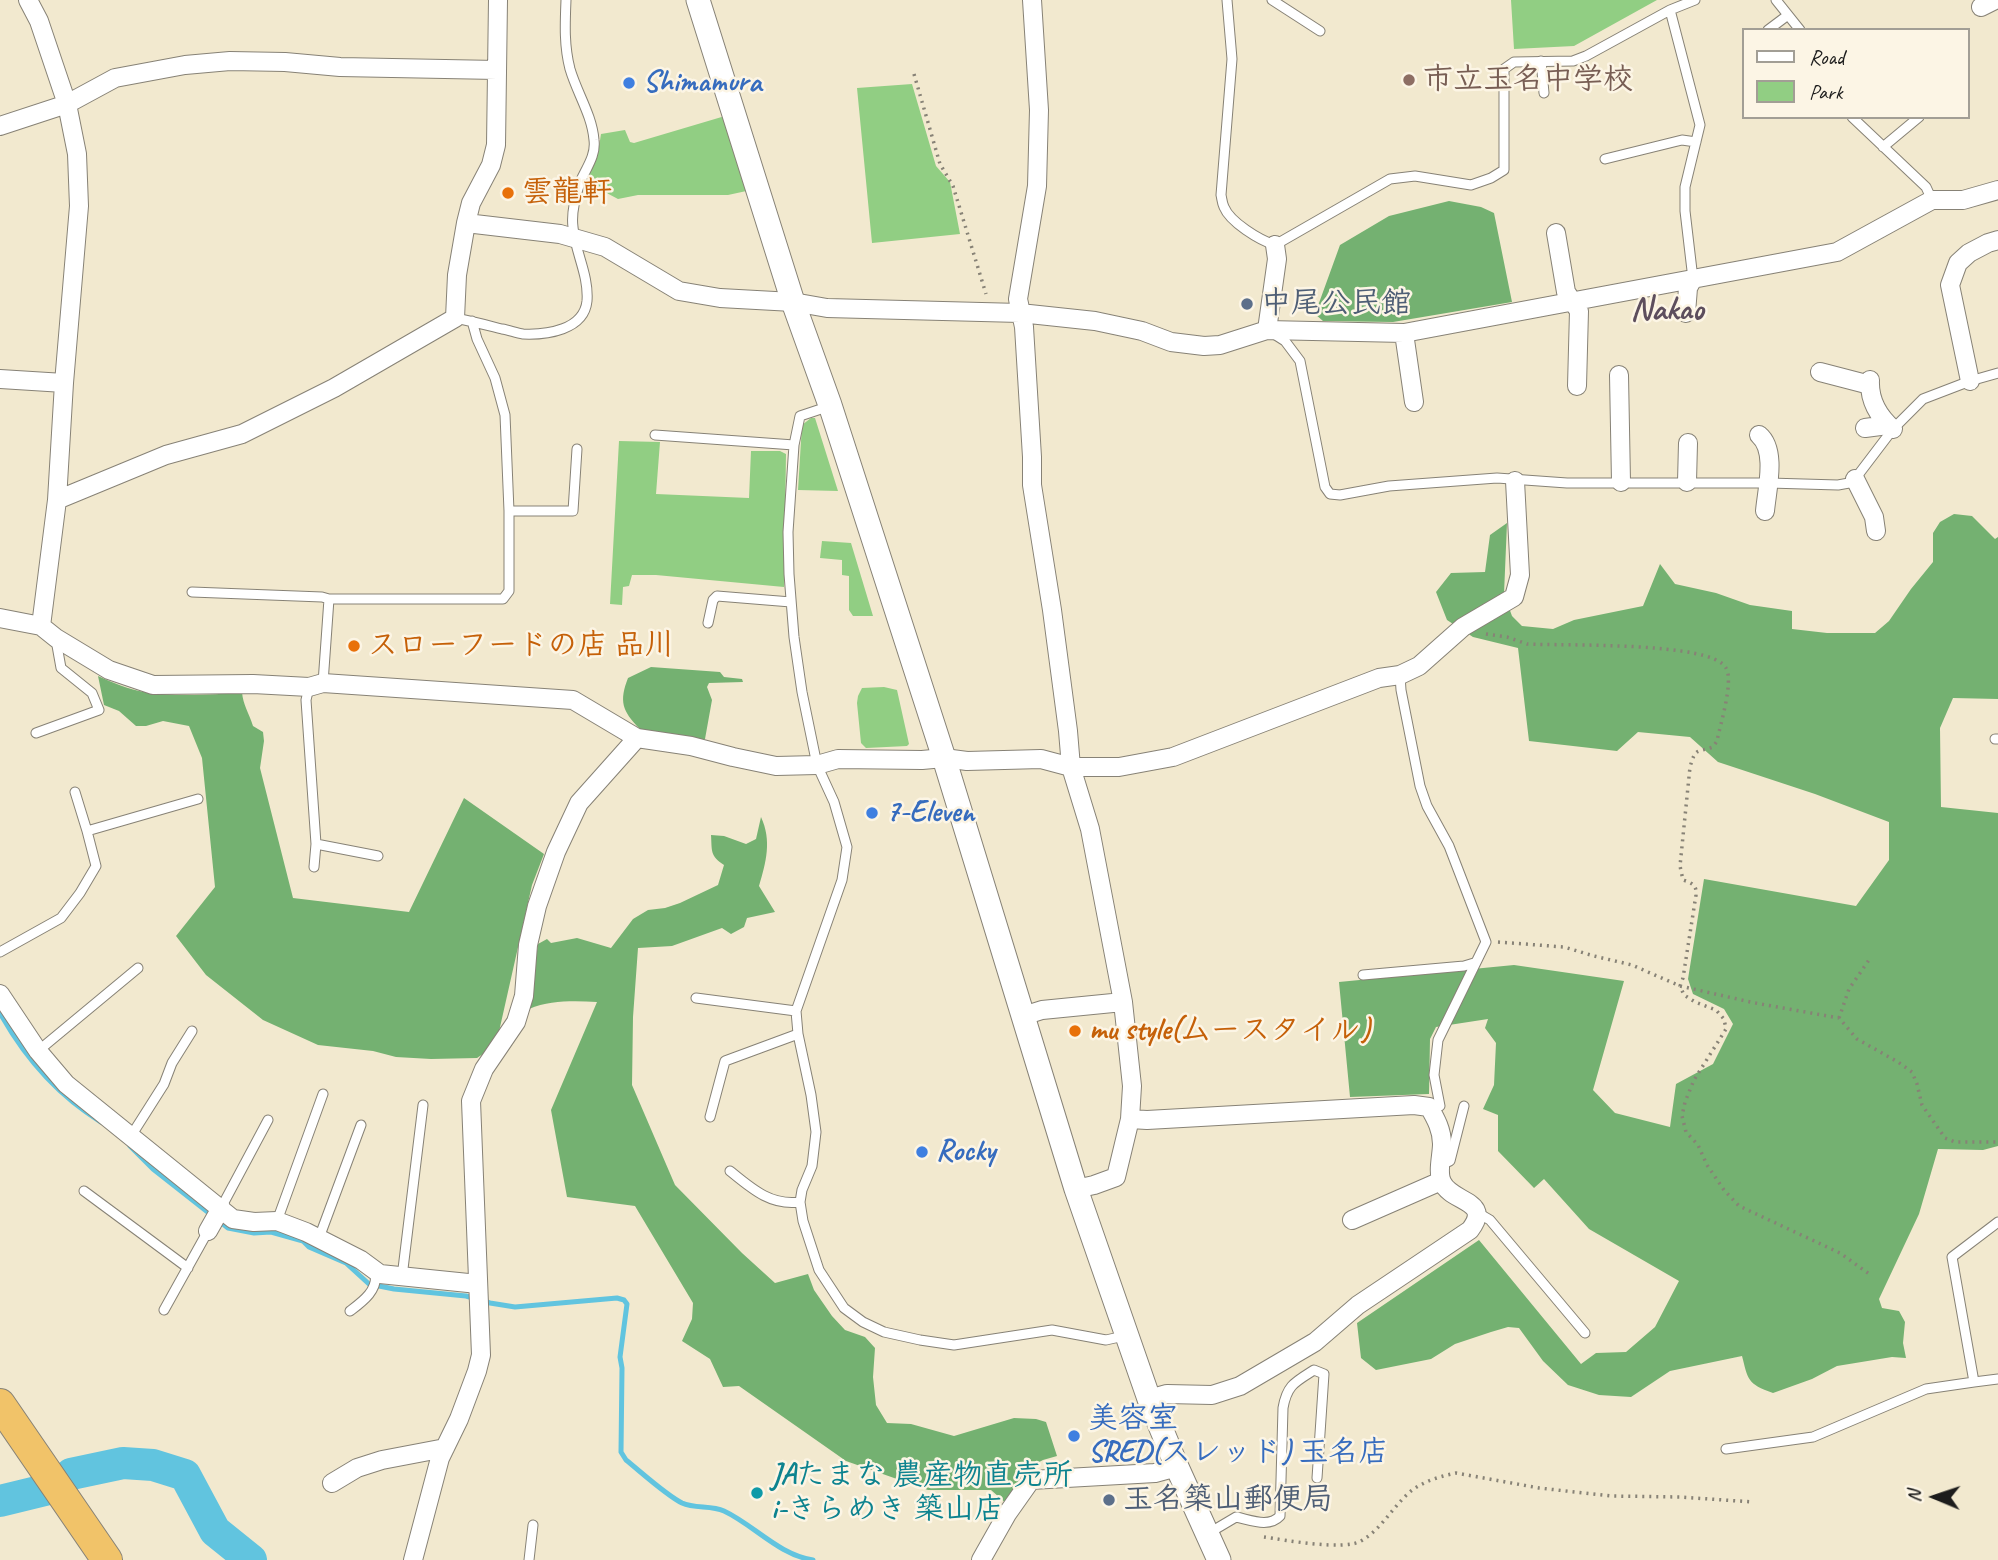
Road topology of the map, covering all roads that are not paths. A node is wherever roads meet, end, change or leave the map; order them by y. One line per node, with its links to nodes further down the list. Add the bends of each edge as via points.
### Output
1 (28, 0): 18 (street)
2 (498, 0): 16 (street)
3 (566, 0): 29 (lane, via 565,40 571,70 595,143 576,196)
4 (698, 0): 34 (street)
5 (1032, 0): 35 (street, via 1039,110 1037,186 1018,299)
6 (1227, 0): 31 (lane, via 1232,59 1221,195 1224,208 1238,222)
7 (1272, 0): 14 (lane)
8 (1695, 0): 10 (lane)
9 (1776, 0): 11 (lane)
10 (1670, 9): 15 (lane, via 1586,56 1573,61); 22 (lane, via 1700,125)
11 (1788, 15): 12 (lane); 13 (lane)
12 (1771, 28)
13 (1798, 28)
14 (1320, 31)
15 (1541, 61): 17 (lane); 31 (lane, via 1514,62 1504,69 1504,170 1471,185 1415,176 1390,179)
16 (497, 70): 18 (street, via 230,61 115,78); 27 (street, via 496,145)
17 (1545, 93)
18 (67, 104): 21 (street); 45 (street, via 77,154 79,206)
19 (1854, 119): 23 (lane)
20 (1917, 119): 23 (lane)
21 (0, 126)
22 (1696, 142): 24 (lane, via 1682,140); 32 (lane, via 1685,187)
23 (1883, 147): 26 (lane, via 1926,187)
24 (1605, 159)
25 (1998, 190): 26 (street, via 1964,200)
26 (1932, 200): 32 (street, via 1837,252)
27 (466, 223): 29 (street); 37 (street, via 457,275)
28 (1556, 233): 33 (street, via 1566,292)
29 (575, 237): 34 (street, via 605,247 679,291); 37 (lane, via 587,301 577,323 556,331 522,334)
30 (1998, 240): 44 (street, via 1958,262 1950,285)
31 (1275, 245): 38 (street)
32 (1693, 279): 33 (street); 36 (street)
33 (1573, 301): 39 (street); 46 (street, via 1579,311)
34 (793, 302): 35 (street, via 827,308); 48 (street)
35 (1020, 313): 38 (street, via 1095,321 1204,346); 78 (street, via 1032,485)
36 (1686, 313)
37 (463, 319): 61 (street, via 242,434 166,455); 62 (lane, via 495,378 505,415)
38 (1267, 330): 39 (street); 57 (lane, via 1285,341 1300,360 1325,487 1331,494 1454,481)
39 (1405, 333): 47 (street)
40 (1820, 372): 49 (street, via 1870,383 1873,403)
41 (1998, 373): 44 (lane)
42 (1619, 375): 58 (street)
43 (0, 379): 45 (street)
44 (1970, 381): 49 (lane, via 1923,399)
45 (64, 383): 61 (street)
46 (1577, 386)
47 (1414, 401)
48 (831, 405): 54 (lane, via 800,416); 76 (street)
49 (1890, 427): 50 (street); 56 (lane)
50 (1864, 428)
51 (655, 435): 54 (lane)
52 (1759, 435): 60 (street, via 1769,450)
53 (1688, 443): 59 (street)
54 (794, 445): 67 (lane, via 788,532)
55 (577, 449): 62 (lane, via 573,511)
56 (1855, 478): 60 (lane, via 1838,485); 64 (street)
57 (1515, 481): 58 (lane); 72 (street, via 1520,575 1514,597 1463,627 1419,666)
58 (1621, 482): 59 (lane)
59 (1687, 482): 60 (lane)
60 (1769, 483): 63 (street)
61 (57, 500): 70 (street)
62 (509, 511): 66 (lane, via 509,591 503,600)
63 (1765, 511)
64 (1877, 531)
65 (192, 592): 66 (lane)
66 (329, 599): 73 (lane)
67 (791, 602): 69 (lane, via 717,596); 77 (lane)
68 (0, 618): 70 (street)
69 (708, 623)
70 (41, 626): 71 (street)
71 (56, 638): 73 (street, via 109,670 153,685); 74 (lane, via 61,668 92,693 99,710)
72 (1400, 675): 78 (street, via 1378,678 1173,757 1119,767); 86 (lane, via 1420,786 1486,942)
73 (316, 685): 75 (street, via 573,700); 82 (lane, via 306,700)
74 (36, 733)
75 (637, 738): 77 (street, via 776,766); 121 (street, via 579,803 556,852 537,906 516,1022 484,1069 471,1101)
76 (944, 758): 77 (street, via 838,759); 78 (street, via 1041,759); 93 (street)
77 (817, 765): 92 (lane, via 847,847 842,880)
78 (1071, 767): 91 (street, via 1090,829)
79 (75, 792): 81 (lane)
80 (198, 799): 81 (lane)
81 (88, 831): 85 (lane, via 96,866 72,904 61,918)
82 (316, 844): 83 (lane); 84 (lane)
83 (379, 856)
84 (314, 867)
85 (0, 952)
86 (1474, 963): 88 (lane); 100 (lane, via 1438,1040 1434,1075 1440,1106)
87 (138, 968): 96 (lane)
88 (1363, 975)
89 (0, 994): 96 (street)
90 (696, 998): 92 (lane)
91 (1123, 1002): 93 (street); 102 (street, via 1132,1086)
92 (796, 1011): 95 (lane)
93 (1023, 1016): 108 (street)
94 (192, 1031): 105 (lane)
95 (798, 1034): 101 (lane, via 725,1061); 110 (lane, via 816,1132 813,1166)
96 (38, 1051): 105 (street, via 66,1084)
97 (323, 1094): 114 (lane)
98 (424, 1105): 120 (lane)
99 (1464, 1106): 107 (lane, via 1450,1161)
100 (1429, 1107): 102 (street); 107 (street, via 1441,1134)
101 (710, 1117)
102 (1130, 1119): 108 (street, via 1116,1177)
103 (268, 1120): 111 (lane)
104 (361, 1125): 117 (lane)
105 (131, 1136): 111 (street)
106 (730, 1171): 110 (lane, via 753,1191 786,1204)
107 (1441, 1173): 112 (street, via 1448,1190); 113 (street)
108 (1076, 1189): 125 (street)
109 (84, 1191): 118 (lane)
110 (800, 1202): 125 (lane, via 819,1270 844,1308 884,1332 954,1345 1052,1329 1106,1340)
111 (220, 1211): 114 (street, via 233,1219); 116 (street)
112 (1478, 1213): 124 (lane, via 1490,1220); 128 (street, via 1470,1230 1358,1305 1315,1342 1251,1379 1212,1395 1167,1394)
113 (1352, 1220)
114 (277, 1222): 117 (street)
115 (1998, 1222): 127 (lane, via 1952,1257)
116 (208, 1231): 118 (lane)
117 (319, 1238): 119 (street, via 361,1261)
118 (188, 1268): 122 (lane)
119 (376, 1276): 120 (street); 123 (lane, via 369,1295)
120 (402, 1277): 121 (street)
121 (478, 1287): 130 (street, via 481,1354)
122 (164, 1310)
123 (350, 1311)
124 (1585, 1334)
125 (1126, 1335): 128 (street)
126 (1998, 1379): 127 (lane)
127 (1974, 1382): 131 (lane, via 1926,1389 1813,1437)
128 (1149, 1399): 132 (street)
129 (0, 1404): 137 (highway)
130 (445, 1448): 134 (street, via 356,1468); 138 (street)
131 (1726, 1449)
132 (1177, 1467): 136 (street); 140 (street, via 1155,1474 1031,1480)
133 (1317, 1478): 136 (lane, via 1324,1374 1314,1370 1286,1392 1280,1516 1268,1523 1236,1517)
134 (332, 1483)
135 (533, 1525): 139 (lane)
136 (1207, 1534): 141 (street)
137 (107, 1560)
138 (413, 1560)
139 (529, 1560)
140 (981, 1560)
141 (1219, 1560)

